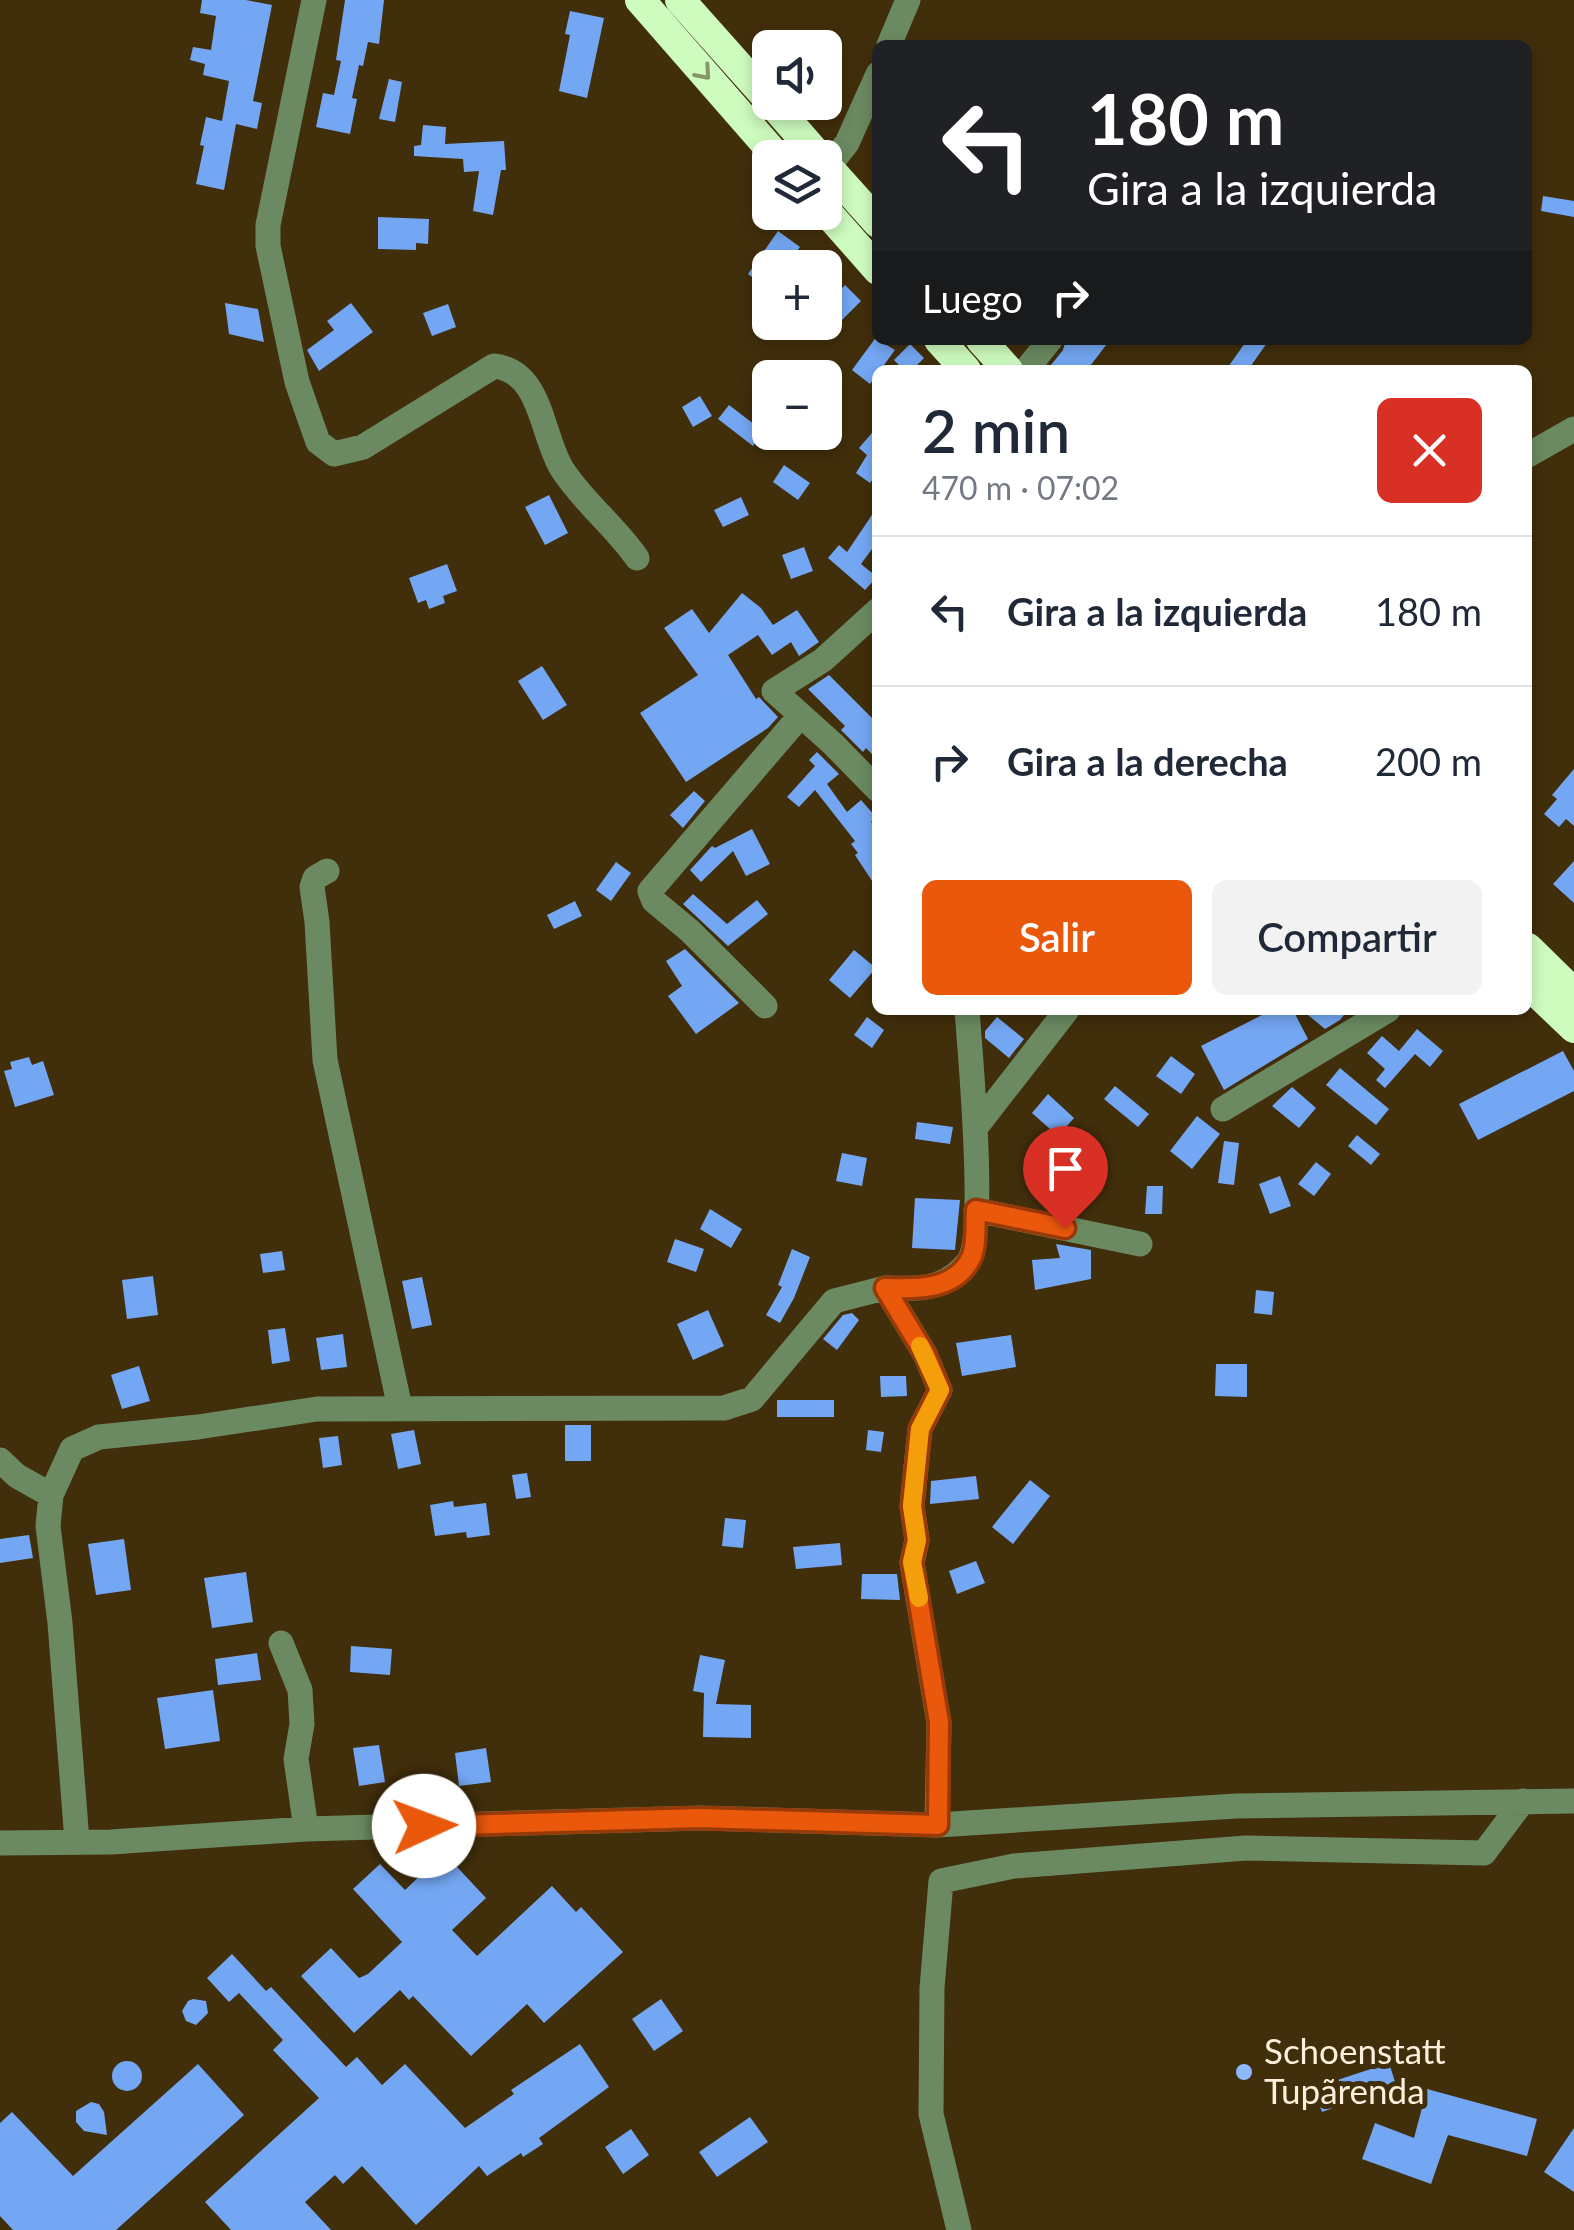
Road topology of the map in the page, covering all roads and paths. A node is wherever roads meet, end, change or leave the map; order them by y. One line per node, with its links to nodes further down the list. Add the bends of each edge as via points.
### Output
1 (314, 0): 24 (street, via 268,246 297,382 318,442 346,454 494,366 506,368 524,380 562,468)
2 (640, 0): 9 (highway, one-way to 9)
3 (680, 0): 6 (highway)
4 (908, 0): 5 (street)
5 (891, 40)
6 (752, 82)
7 (872, 87): 11 (street)
8 (786, 120): 10 (highway)
9 (762, 140)
10 (804, 140)
11 (842, 147)
12 (842, 183): 13 (highway)
13 (872, 216)
14 (842, 229): 15 (highway)
15 (872, 263)
16 (944, 345): 19 (highway)
17 (986, 345): 20 (highway)
18 (1046, 345): 21 (street)
19 (962, 365)
20 (1004, 365)
21 (1030, 365)
22 (1574, 429): 23 (street)
23 (1532, 453)
24 (637, 558)
25 (872, 615): 26 (street, via 823,660 774,691)
26 (800, 716): 27 (street); 32 (street, via 650,891)
27 (872, 784)
28 (327, 871): 42 (street, via 312,887 325,1060)
29 (1532, 952): 31 (highway)
30 (1532, 988): 36 (highway)
31 (1574, 993)
32 (765, 1006)
33 (967, 1015): 38 (street)
34 (1063, 1015): 38 (street)
35 (1380, 1015): 37 (street)
36 (1574, 1028)
37 (1224, 1109)
38 (976, 1127): 39 (street)
39 (976, 1210): 40 (street); 41 (street, via 971,1258 956,1275 928,1290)
40 (1140, 1244)
41 (885, 1288): 42 (street, via 834,1301 752,1398 724,1408); 48 (street, via 940,1390 920,1429 912,1506 912,1562 939,1722)
42 (400, 1408): 44 (street, via 317,1409 99,1437 72,1449)
43 (0, 1460): 44 (street)
44 (51, 1495): 50 (street, via 48,1526)
45 (281, 1643): 49 (street, via 300,1690 296,1758)
46 (1523, 1801): 47 (street); 48 (street, via 1236,1806); 52 (street, via 1484,1853 1246,1848 1014,1866 941,1881 930,2114)
47 (1574, 1802)
48 (938, 1825): 49 (street, via 700,1818)
49 (306, 1829): 50 (street)
50 (77, 1841): 51 (street)
51 (0, 1842)
52 (958, 2230)

